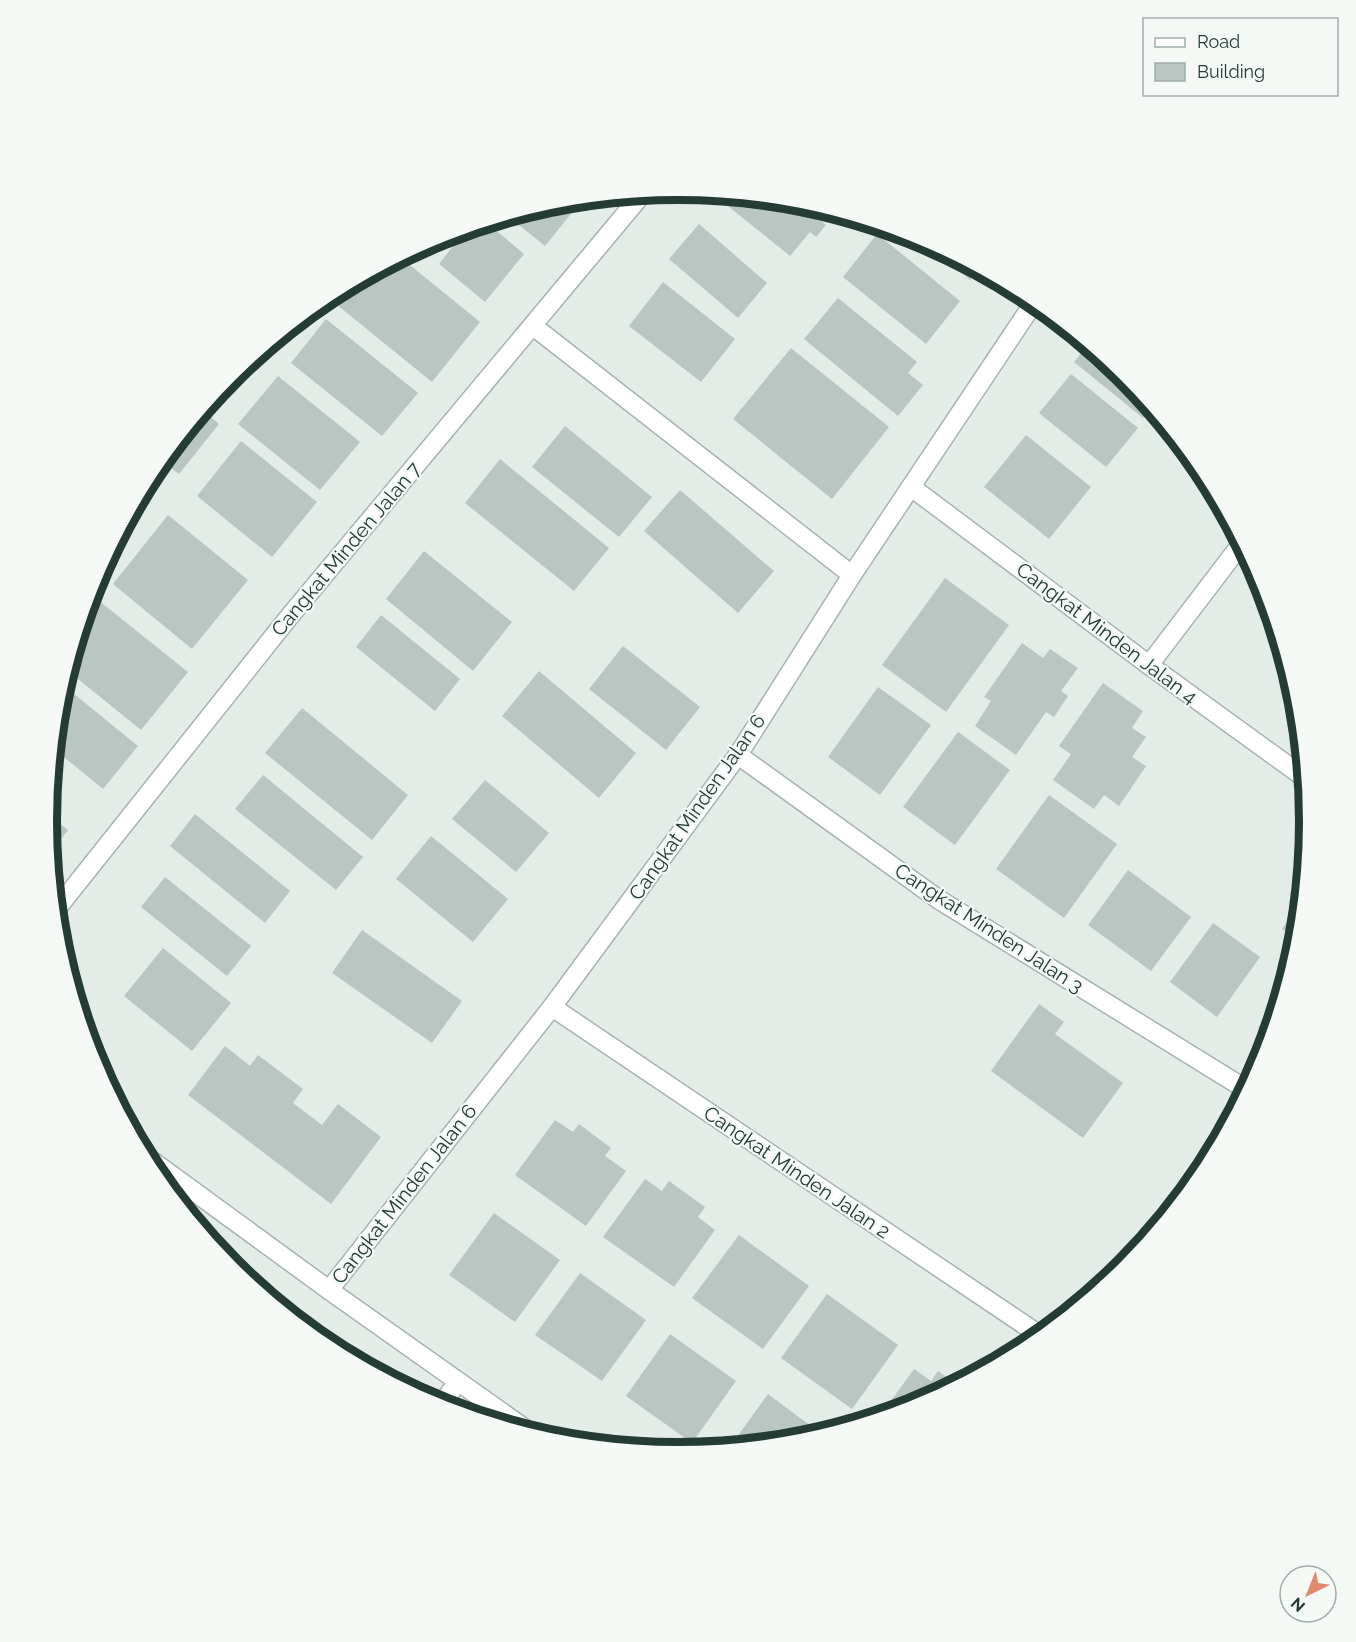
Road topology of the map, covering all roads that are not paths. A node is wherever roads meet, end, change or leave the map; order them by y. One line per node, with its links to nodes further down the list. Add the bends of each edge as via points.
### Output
1 (637, 201): 3 (street, Cangkat Minden Jalan 7)
2 (1029, 309): 4 (street, Cangkat Minden Jalan 6)
3 (534, 326): 6 (street); 10 (street, Cangkat Minden Jalan 7, via 288,617)
4 (911, 487): 6 (street, Cangkat Minden Jalan 6); 7 (street, Cangkat Minden Jalan 4)
5 (1237, 550): 7 (street)
6 (852, 575): 8 (street, Cangkat Minden Jalan 6)
7 (1149, 665): 9 (street, Cangkat Minden Jalan 4)
8 (738, 755): 11 (street, Cangkat Minden Jalan 6); 12 (street, Cangkat Minden Jalan 3, via 938,899)
9 (1297, 771)
10 (62, 902)
11 (552, 1007): 14 (street, Cangkat Minden Jalan 6); 15 (street, Cangkat Minden Jalan 2)
12 (1240, 1086)
13 (170, 1177): 14 (street)
14 (329, 1290): 16 (street)
15 (1033, 1330)
16 (458, 1382): 17 (street); 18 (street)
17 (446, 1397)
18 (511, 1419)

